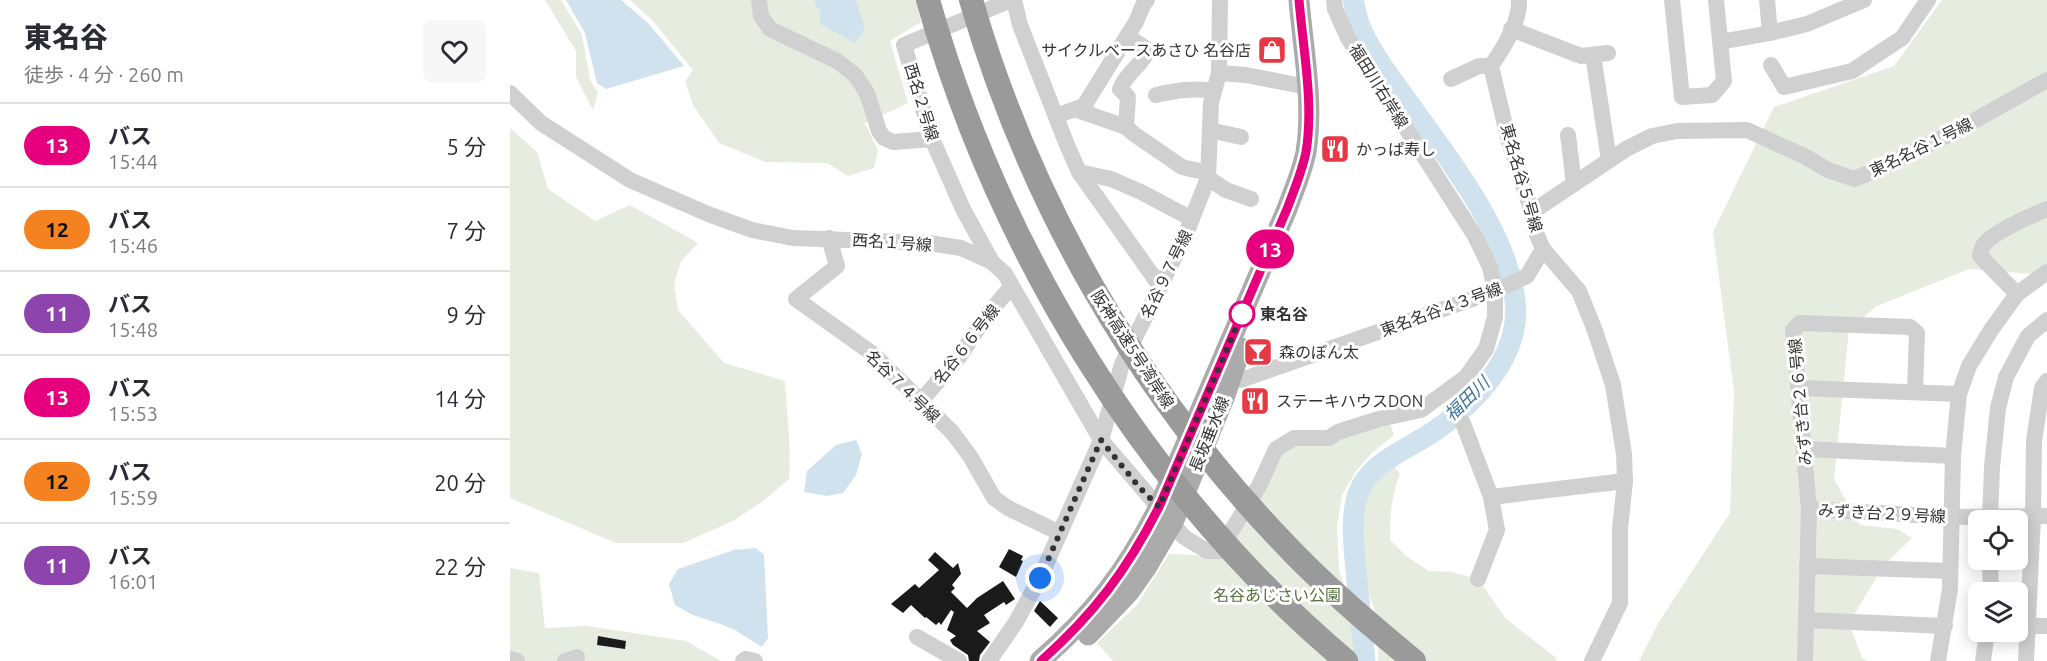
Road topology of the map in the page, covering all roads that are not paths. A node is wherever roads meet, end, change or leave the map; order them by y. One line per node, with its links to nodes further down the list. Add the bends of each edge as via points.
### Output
1 (759, 0): 35 (street, via 761,16 770,29 837,61 855,75 867,93 884,138 893,142)
2 (928, 0): 94 (highway, via 970,127 1001,199 1040,279 1100,379 1133,428 1210,524 1295,614)
3 (971, 0): 95 (highway, 阪神高速5号湾岸線, via 1008,108 1052,210 1137,359 1202,450 1281,540 1362,618)
4 (1013, 0): 30 (street, 西名２号線); 35 (street, 西名２号線, via 904,45)
5 (1220, 0): 22 (street, 名谷９７号線)
6 (1299, 0): 25 (main road, 長坂垂水線)
7 (1312, 0): 53 (main road, 長坂垂水線, via 1321,103 1321,137 1312,179 1240,351)
8 (1334, 0): 50 (street, 福田川右岸線, via 1348,38 1475,236 1490,267)
9 (1519, 0): 16 (street)
10 (1672, 0): 19 (street, via 1682,97 1712,95 1724,81)
11 (1716, 0): 19 (street)
12 (1767, 0): 17 (street)
13 (1864, 0): 17 (street, via 1807,24)
14 (1928, 0): 20 (street, via 1902,38 1852,71 1784,87)
15 (1145, 1): 18 (street)
16 (1511, 29): 21 (street); 36 (street, via 1581,56 1601,54)
17 (1770, 33): 19 (street)
18 (1127, 36): 29 (street, via 1084,105); 31 (street, via 1148,50 1120,89 1128,97)
19 (1720, 42)
20 (1771, 65)
21 (1491, 66): 23 (street, via 1479,66); 42 (street, 東名名谷５号線, via 1509,142)
22 (1219, 73): 25 (street); 26 (street, 名谷９７号線)
23 (1450, 79)
24 (2047, 80): 36 (street, 東名名谷１号線, via 1954,132 1854,179 1748,130 1677,131 1652,136)
25 (1307, 84): 53 (main road, 長坂垂水線, via 1309,122 1300,177)
26 (1214, 92): 28 (street, via 1194,88); 32 (street, 名谷９７号線)
27 (510, 93): 44 (street, 西名１号線, via 541,123 640,184 752,230 794,238)
28 (1156, 95)
29 (1077, 110): 30 (street); 31 (street)
30 (1056, 116): 37 (street, 西名２号線)
31 (1126, 127): 38 (street, via 1182,167)
32 (1210, 130): 34 (street); 38 (street, 名谷９７号線)
33 (1568, 135): 39 (street)
34 (1241, 137)
35 (932, 139): 46 (street, 西名２号線)
36 (1609, 160): 39 (street, 東名名谷１号線)
37 (1079, 172): 43 (street, via 1121,183); 49 (street, 西名２号線)
38 (1208, 175): 40 (street, via 1226,190); 43 (street, 名谷９７号線)
39 (1574, 184): 42 (street, 東名名谷１号線)
40 (1251, 199)
41 (2047, 209): 51 (street, via 2028,216 1983,246 1980,256)
42 (1532, 212): 45 (street, 東名名谷５号線)
43 (1192, 219): 49 (street, 名谷９７号線)
44 (829, 238): 46 (street, 西名１号線, via 929,243 961,248); 59 (street, 名谷７４号線, via 837,266 796,298 873,354)
45 (1543, 249): 50 (street, 東名名谷４３号線, via 1527,276); 66 (street, 東名名谷５号線, via 1579,291 1594,328 1613,386)
46 (992, 262): 48 (street, 西名１号線)
47 (2047, 272): 51 (street)
48 (1012, 286): 59 (street, 名谷６６号線); 61 (street, 西名１号線)
49 (1160, 286): 61 (street, 名谷９７号線, via 1122,364)
50 (1495, 291): 53 (street, 東名名谷４３号線, via 1241,380); 65 (street, 福田川右岸線, via 1496,317 1486,349 1466,377 1421,410 1379,419 1329,438 1294,438 1276,448)
51 (2017, 294): 57 (street, via 1969,366)
52 (2047, 320): 69 (street, via 2028,336 2006,377 1998,408)
53 (1224, 373): 70 (main road, 長坂垂水線)
54 (2047, 381): 58 (street, via 2042,388)
55 (1799, 388): 56 (street); 56 (street, みずき台２６号線, via 1793,330 1800,323 1910,327 1917,333); 62 (street, みずき台２６号線)
56 (1915, 391): 57 (street)
57 (1959, 394): 64 (street)
58 (2044, 399): 63 (street)
59 (920, 402): 74 (street, 名谷７４号線, via 952,432 994,498)
60 (1463, 423): 67 (street)
61 (1101, 440): 70 (street, 西名１号線); 74 (street, 名谷９７号線)
62 (1804, 449): 64 (street); 68 (street, みずき台２６号線)
63 (2040, 455): 71 (street)
64 (1953, 456): 72 (street)
65 (1264, 476): 70 (street, 西名１号線, via 1219,550 1207,551 1194,545)
66 (1625, 481): 67 (street); 96 (street, 東名名谷５号線, via 1620,529 1620,603)
67 (1491, 497): 78 (street, via 1497,530)
68 (1809, 509): 72 (street, みずき台２９号線); 75 (street, みずき台２６号線)
69 (1990, 510)
70 (1166, 515): 92 (main road, 長坂垂水線, via 1142,540 1091,612); 93 (main road, 長坂垂水線, via 1146,568 1129,592)
71 (2040, 516): 77 (street)
72 (1952, 517): 73 (street, みずき台２９号線); 76 (street)
73 (1968, 518)
74 (1060, 533): 91 (street, 名谷９７号線, via 1016,622)
75 (1807, 566): 76 (street); 79 (street, みずき台２６号線)
76 (1950, 571): 80 (street)
77 (2039, 573): 81 (street)
78 (1478, 579)
79 (1806, 620): 80 (street); 97 (street, みずき台２６号線)
80 (1945, 626): 98 (street)
81 (2028, 626): 82 (street)
82 (2047, 626)
83 (917, 637): 90 (street)
84 (1986, 642): 99 (street)
85 (2027, 642): 100 (street)
86 (510, 659): 87 (street)
87 (517, 661)
88 (743, 661): 89 (street)
89 (755, 661)
90 (959, 661)
91 (989, 661)
92 (1041, 661)
93 (1060, 661)
94 (1346, 661)
95 (1414, 661)
96 (1592, 661)
97 (1805, 661)
98 (1938, 661)
99 (1983, 661)
100 (2026, 661)

